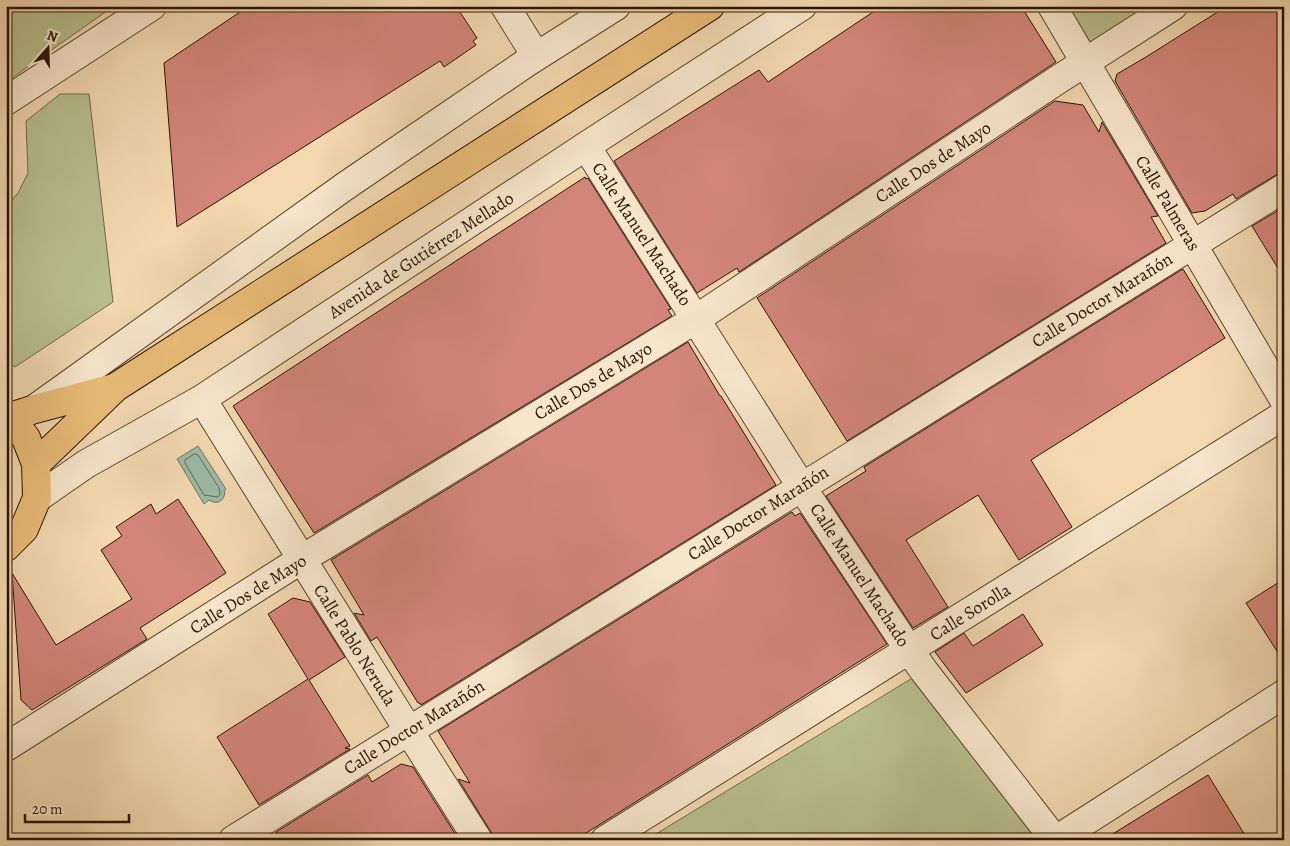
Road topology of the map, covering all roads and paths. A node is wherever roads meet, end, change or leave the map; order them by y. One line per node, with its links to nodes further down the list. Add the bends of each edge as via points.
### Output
1 (152, 6): 10 (street)
2 (505, 6): 8 (street)
3 (616, 6): 8 (street)
4 (710, 6): 15 (main road)
5 (802, 6): 11 (street, Avenida de Gutiérrez Mellado)
6 (1052, 6): 9 (street, Calle Palmeras)
7 (1173, 6): 9 (street, Calle Dos de Mayo)
8 (536, 56): 18 (street)
9 (1085, 62): 13 (street, Calle Palmeras); 14 (street, Calle Dos de Mayo)
10 (6, 102)
11 (586, 146): 14 (street, Calle Manuel Machado); 16 (street, Avenida de Gutiérrez Mellado)
12 (1284, 188): 13 (street, Calle Doctor Marañón)
13 (1192, 244): 17 (street, Calle Palmeras); 21 (street, Calle Doctor Marañón)
14 (696, 318): 21 (street, Calle Manuel Machado); 24 (street, Calle Dos de Mayo)
15 (116, 387): 18 (main road); 20 (main road)
16 (202, 399): 22 (street, Avenida de Gutiérrez Mellado, via 86,464); 24 (street, Calle Pablo Neruda)
17 (1284, 400)
18 (17, 414): 20 (main road)
19 (1284, 415): 25 (street, Calle Sorolla)
20 (36, 464): 22 (main road)
21 (801, 486): 25 (street, Calle Manuel Machado); 27 (street, Calle Doctor Marañón)
22 (37, 498): 23 (main road, via 24,529)
23 (6, 547)
24 (302, 559): 27 (street, Calle Pablo Neruda); 28 (street, Calle Dos de Mayo)
25 (909, 650): 31 (street, Calle Sorolla); 32 (street, Calle Manuel Machado)
26 (1284, 694): 32 (street)
27 (409, 731): 29 (street, Calle Doctor Marañón); 30 (street, Calle Pablo Neruda)
28 (6, 747)
29 (233, 840)
30 (478, 840)
31 (605, 840)
32 (1055, 840)

